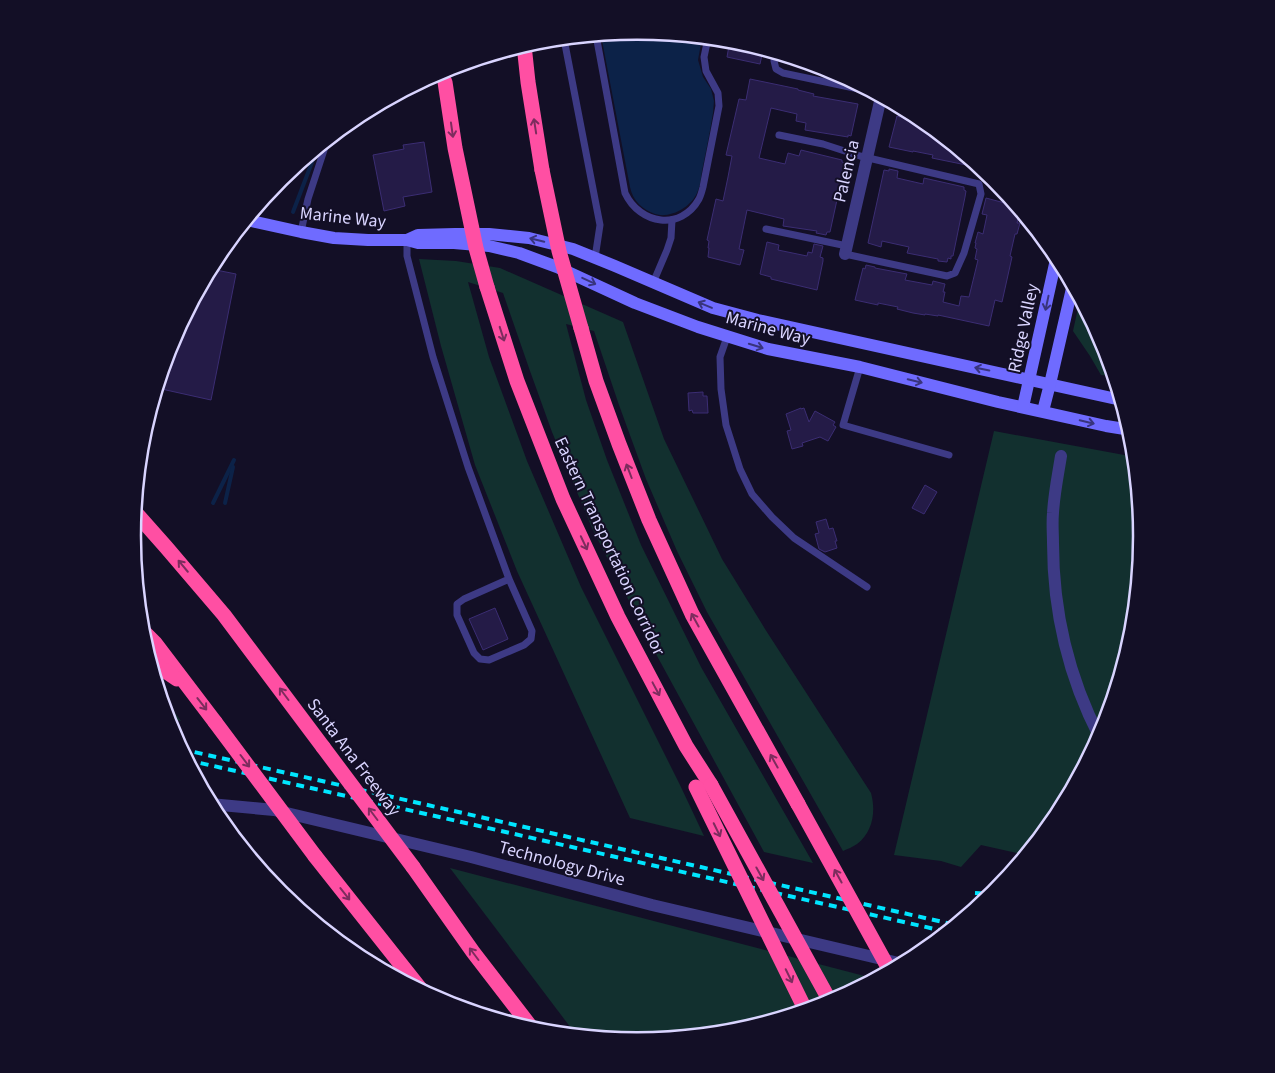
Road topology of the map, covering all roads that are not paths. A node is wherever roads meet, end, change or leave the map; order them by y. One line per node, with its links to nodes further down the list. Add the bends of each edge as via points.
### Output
1 (597, 42): 12 (lane, via 625,193 629,202 651,218)
2 (565, 45): 18 (lane, via 600,225)
3 (707, 45): 12 (lane, via 706,71 718,93 719,106 703,188 692,209)
4 (525, 54): 41 (highway, one-way to 4, bridge, via 692,614 648,520 596,382 559,251 542,170)
5 (774, 59): 7 (lane, via 776,69 783,73)
6 (445, 79): 39 (highway, Eastern Transportation Corridor, one-way to 39, bridge, via 455,148 476,248 517,381 563,499 618,617)
7 (847, 87)
8 (880, 103): 11 (street, Palencia)
9 (779, 135): 11 (lane)
10 (323, 152): 15 (lane, via 308,199)
11 (868, 157): 17 (street, Palencia); 17 (lane, via 979,184 980,194 964,253 955,273 947,276)
12 (672, 220): 20 (lane, via 668,250)
13 (254, 222): 15 (main road, Marine Way)
14 (766, 229): 17 (lane)
15 (302, 232): 16 (main road, Marine Way, via 334,238)
16 (406, 240): 18 (main road, Marine Way, one-way to 16, via 521,237 418,234); 22 (main road, Marine Way, one-way to 22, via 489,246 519,253); 33 (lane, via 407,256 433,357)
17 (846, 250)
18 (595, 258): 20 (main road, Marine Way)
19 (1054, 268): 24 (main road, Ridge Valley, one-way to 24)
20 (653, 283): 24 (main road, Marine Way, one-way to 20, via 758,320 713,308)
21 (1071, 294): 25 (main road)
22 (727, 337): 23 (main road, Marine Way, one-way to 23, via 768,349); 34 (lane, via 720,357 726,425 752,494 794,538)
23 (860, 367): 27 (main road, Marine Way, one-way to 27); 30 (lane, via 843,425)
24 (1030, 379): 25 (main road, Marine Way); 27 (main road, Ridge Valley)
25 (1050, 384): 26 (main road, Marine Way); 28 (main road)
26 (1114, 398)
27 (1023, 407): 28 (main road, Marine Way)
28 (1043, 411): 29 (main road, Marine Way, one-way to 29)
29 (1121, 428)
30 (949, 455)
31 (1061, 456): 38 (street, via 1052,513 1053,571 1059,622 1071,669)
32 (142, 519): 46 (highway, Santa Ana Freeway, one-way to 32, bridge, via 224,615)
33 (508, 579): 33 (lane, via 457,604 457,616 480,659 490,660 531,640 532,631)
34 (867, 587)
35 (153, 641): 37 (highway)
36 (158, 666): 37 (highway)
37 (188, 687): 45 (highway, one-way to 45, bridge)
38 (1095, 729)
39 (704, 786): 47 (highway, one-way to 47, bridge); 48 (highway, one-way to 48, bridge)
40 (221, 805): 42 (street, Technology Drive, via 274,810)
41 (862, 919): 43 (highway, bridge); 44 (highway, bridge)
42 (893, 961)
43 (892, 962)
44 (887, 966)
45 (411, 978)
46 (504, 992): 49 (highway, Santa Ana Freeway); 50 (highway)
47 (827, 996)
48 (803, 1005)
49 (525, 1020)
50 (533, 1021)

